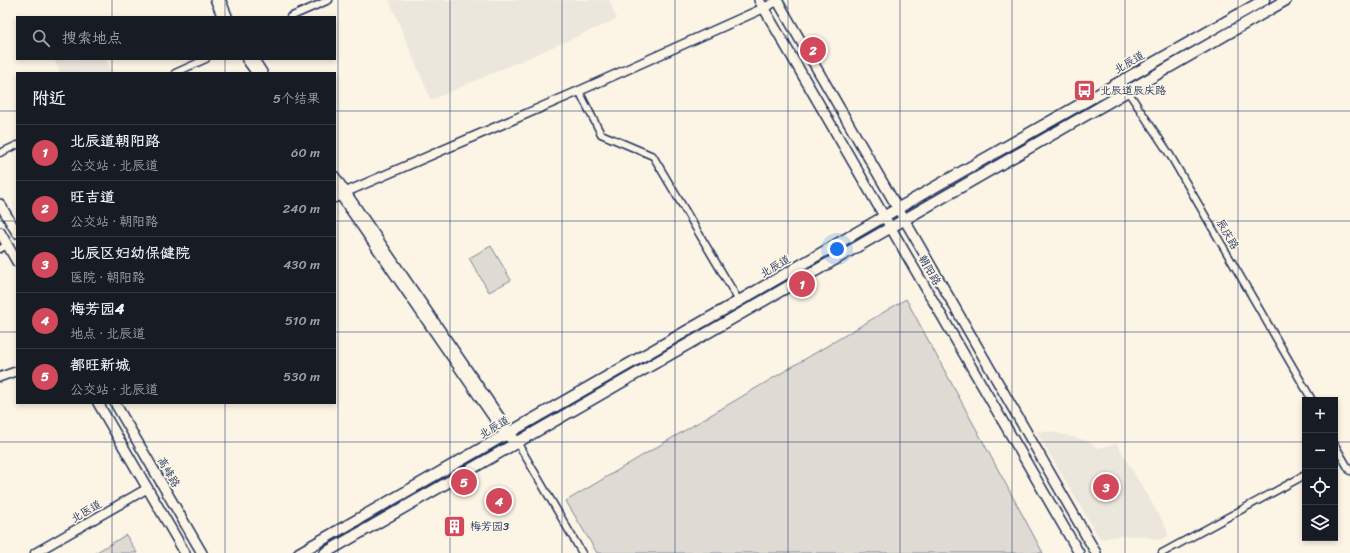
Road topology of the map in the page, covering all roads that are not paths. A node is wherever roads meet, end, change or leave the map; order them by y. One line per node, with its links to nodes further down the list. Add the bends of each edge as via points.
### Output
1 (215, 0): 9 (street)
2 (221, 0): 10 (street)
3 (329, 0): 11 (street)
4 (759, 0): 8 (main road, 朝阳路)
5 (777, 0): 8 (street); 26 (main road, 朝阳路)
6 (1264, 0): 18 (main road, 北辰道)
7 (1286, 0): 20 (main road)
8 (764, 8): 19 (street); 27 (main road, 朝阳路)
9 (222, 16)
10 (228, 16)
11 (292, 16)
12 (204, 60): 15 (street)
13 (247, 60): 16 (street)
14 (255, 60): 17 (street)
15 (177, 72)
16 (255, 72)
17 (262, 72)
18 (1119, 82): 20 (street, 辰庆路); 26 (main road, 北辰道)
19 (579, 91): 24 (street); 34 (street, via 601,134 653,156)
20 (1126, 92): 28 (main road); 37 (street, 辰庆路, via 1175,170); 38 (street, 辰庆路, via 1170,155)
21 (16, 145): 22 (street)
22 (0, 153)
23 (336, 180): 24 (street)
24 (340, 195): 41 (street)
25 (0, 204): 30 (main road)
26 (898, 208): 27 (main road, 北辰道); 28 (main road, 朝阳路)
27 (885, 216): 29 (main road, 朝阳路); 34 (main road, 北辰道)
28 (904, 220): 29 (main road); 58 (main road, 朝阳路)
29 (891, 227): 42 (main road); 57 (main road, 朝阳路)
30 (16, 231)
31 (0, 232): 32 (main road)
32 (4, 247): 33 (main road)
33 (16, 261)
34 (739, 301): 41 (main road, 北辰道)
35 (16, 371): 36 (street)
36 (0, 377)
37 (1307, 397)
38 (1310, 397)
39 (99, 404): 50 (main road)
40 (116, 404): 53 (main road, 高峰路)
41 (508, 433): 42 (street); 54 (main road, 北辰道)
42 (517, 442): 55 (main road); 56 (street)
43 (1338, 446): 45 (street)
44 (1338, 449): 45 (street)
45 (1342, 455): 46 (street); 47 (street); 48 (street)
46 (1338, 457)
47 (1350, 465)
48 (1350, 471)
49 (1302, 477): 59 (street)
50 (148, 488): 51 (street, 北医道); 52 (main road)
51 (35, 553)
52 (184, 553)
53 (202, 553)
54 (299, 553)
55 (325, 553)
56 (582, 553)
57 (1079, 553)
58 (1096, 553)
59 (1162, 553)

